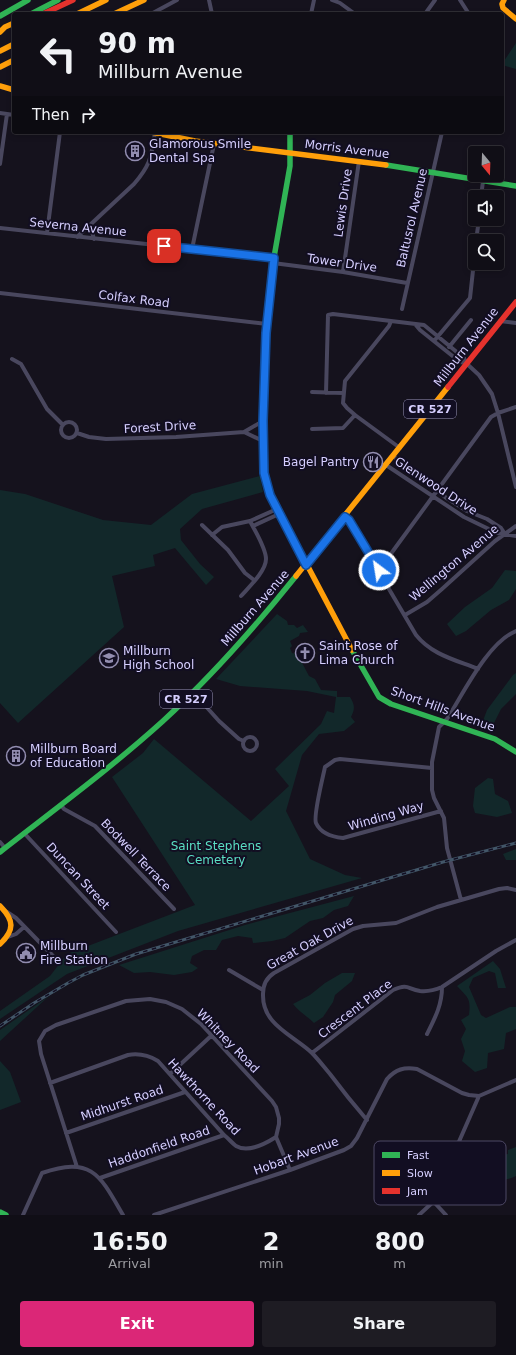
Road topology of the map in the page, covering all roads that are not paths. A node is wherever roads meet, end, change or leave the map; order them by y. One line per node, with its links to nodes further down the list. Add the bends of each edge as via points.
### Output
1 (28, 0): 14 (main road)
2 (34, 0): 14 (main road)
3 (58, 0): 15 (main road)
4 (73, 0): 16 (main road)
5 (106, 0): 17 (main road)
6 (144, 0): 18 (main road)
7 (177, 0): 19 (street)
8 (209, 0): 20 (street)
9 (314, 0): 21 (street)
10 (332, 0): 22 (street)
11 (435, 0): 23 (street)
12 (460, 0): 24 (street)
13 (504, 0): 26 (main road, via 503,8)
14 (14, 9): 25 (main road)
15 (35, 12)
16 (47, 12)
17 (81, 12)
18 (118, 12)
19 (154, 12)
20 (212, 12)
21 (311, 12)
22 (352, 12)
23 (426, 12)
24 (467, 12)
25 (0, 16)
26 (516, 19)
27 (12, 24): 29 (main road)
28 (12, 28): 29 (main road)
29 (0, 32)
30 (12, 45): 31 (main road)
31 (0, 51)
32 (12, 61): 33 (main road)
33 (0, 66)
34 (0, 86): 35 (main road)
35 (12, 89)
36 (0, 113): 37 (street)
37 (7, 114): 38 (street); 47 (street)
38 (12, 115)
39 (60, 134): 54 (street)
40 (153, 134): 52 (street, via 149,162 142,174)
41 (157, 134): 44 (main road, Morris Avenue)
42 (290, 134): 45 (main road, Short Hills Avenue)
43 (442, 134): 48 (street, Baltusrol Avenue)
44 (214, 144): 45 (main road, Morris Avenue); 57 (street)
45 (290, 153): 46 (main road, Morris Avenue); 58 (main road, Short Hills Avenue)
46 (359, 161): 48 (main road, Morris Avenue); 60 (street, Lewis Drive)
47 (0, 164)
48 (433, 172): 49 (main road, Morris Avenue); 61 (street, Baltusrol Avenue)
49 (468, 178)
50 (490, 182): 51 (main road, Morris Avenue)
51 (516, 186)
52 (90, 225): 55 (street); 56 (street)
53 (0, 228): 54 (street, Severna Avenue)
54 (47, 233): 55 (street, Severna Avenue)
55 (77, 237): 56 (street, Severna Avenue)
56 (94, 239): 57 (street, Severna Avenue)
57 (192, 249): 58 (street, Severna Avenue)
58 (274, 261): 60 (street, Tower Drive); 69 (main road, Short Hills Avenue)
59 (473, 270): 71 (street, via 470,298)
60 (343, 272): 61 (street, Tower Drive)
61 (407, 283): 64 (street, Baltusrol Avenue)
62 (0, 293): 69 (street, Colfax Road)
63 (516, 302): 67 (main road, Millburn Avenue / CR 527)
64 (402, 309)
65 (471, 320): 73 (street)
66 (391, 321): 70 (street); 78 (street, via 328,315); 79 (street, via 344,381)
67 (500, 321): 68 (street); 76 (main road, Millburn Avenue / CR 527)
68 (516, 323)
69 (266, 324): 83 (main road, Short Hills Avenue)
70 (415, 324): 71 (street, via 424,325); 72 (street)
71 (438, 335): 72 (street); 73 (street)
72 (434, 341): 74 (street)
73 (450, 346): 74 (street); 76 (street)
74 (447, 351): 76 (street, via 460,362)
75 (12, 358): 84 (street, Forest Drive, via 21,364 46,408)
76 (466, 363): 81 (street, via 486,384); 89 (main road, Millburn Avenue / CR 527)
77 (312, 392): 78 (street)
78 (326, 393): 79 (street)
79 (343, 393): 82 (street, via 345,406)
80 (516, 407): 81 (street)
81 (498, 413): 93 (street); 95 (street, via 492,417)
82 (355, 415): 85 (street, via 343,428); 89 (street)
83 (263, 421): 86 (street, Forest Drive); 88 (main road, Short Hills Avenue)
84 (63, 425): 87 (street, Forest Drive, via 67,422 72,423 77,428); 87 (street, Forest Drive, via 62,432 67,437)
85 (312, 429)
86 (244, 432): 87 (street, Forest Drive, via 113,439); 88 (street, Forest Drive)
87 (77, 433)
88 (263, 441): 97 (main road, Short Hills Avenue, via 266,480)
89 (400, 448): 90 (main road, Millburn Avenue / CR 527)
90 (393, 456): 91 (main road, Millburn Avenue / CR 527); 95 (street, Glenwood Drive)
91 (386, 465): 96 (street, Glenwood Drive); 98 (main road, Millburn Avenue / CR 527)
92 (516, 466): 93 (street)
93 (510, 467): 94 (street)
94 (516, 486)
95 (436, 491): 96 (street); 104 (street, Glenwood Drive, via 467,511 487,519 501,528)
96 (432, 497): 104 (street, Glenwood Drive, via 464,517 497,533); 107 (street)
97 (278, 511): 99 (street); 101 (street); 106 (main road, Short Hills Avenue)
98 (345, 517): 106 (main road, Millburn Avenue / CR 527); 107 (street)
99 (250, 521): 101 (street); 103 (street, via 222,527)
100 (202, 525): 103 (street)
101 (253, 526): 108 (street, via 266,559)
102 (516, 526): 104 (street, Wellington Avenue)
103 (212, 534): 108 (street)
104 (505, 534): 105 (street); 110 (street, Wellington Avenue, via 427,602)
105 (516, 536)
106 (306, 565): 113 (main road, Millburn Avenue / CR 527); 114 (main road, Short Hills Avenue, via 379,697 391,704)
107 (379, 570): 110 (street)
108 (254, 580): 109 (street)
109 (241, 596)
110 (405, 615): 112 (street, via 416,635 428,647)
111 (516, 631): 112 (street, via 496,645)
112 (478, 669): 114 (street)
113 (193, 692): 115 (street, via 219,720); 118 (main road, Millburn Avenue / CR 527, via 145,738)
114 (443, 722): 116 (main road, Short Hills Avenue, via 495,739); 117 (street, via 438,726)
115 (244, 741)
116 (516, 752)
117 (432, 768): 119 (street, via 432,790); 119 (street, Winding Way, via 335,760 325,767 315,819 318,827 331,836 343,838)
118 (61, 805): 120 (main road, Millburn Avenue / CR 527); 127 (street, Bodwell Terrace, via 95,826)
119 (441, 811): 125 (street, via 447,848)
120 (24, 833): 122 (main road, Millburn Avenue / CR 527); 130 (street, Duncan Street)
121 (0, 842): 122 (street)
122 (5, 848): 123 (main road, Millburn Avenue / CR 527)
123 (0, 852)
124 (516, 890): 125 (street, Great Oak Drive, via 499,889)
125 (461, 900): 137 (street, Great Oak Drive, via 396,923 353,929 270,975)
126 (0, 906): 128 (main road)
127 (174, 909)
128 (5, 910): 129 (street); 131 (main road, via 11,922)
129 (24, 927): 131 (street); 134 (street)
130 (116, 932)
131 (8, 937): 133 (main road)
132 (516, 940): 136 (street, Crescent Place, via 496,950)
133 (0, 944)
134 (54, 957)
135 (230, 970): 137 (street)
136 (442, 987): 138 (street, via 440,1007); 140 (street, Crescent Place, via 419,991 401,986)
137 (263, 990): 140 (street, via 264,1006 272,1021)
138 (428, 1034)
139 (211, 1036): 141 (street); 143 (street, Whitney Road, via 189,1013 166,1002 142,999 118,1003 45,1031 39,1047); 149 (street, Whitney Road, via 276,1107 279,1124)
140 (312, 1053): 146 (street)
141 (170, 1074): 143 (street, Hawthorne Road, via 155,1059 135,1054); 144 (street, Hawthorne Road)
142 (516, 1080): 145 (street)
143 (50, 1083): 147 (street, Whitney Road)
144 (185, 1092): 147 (street, Midhurst Road); 148 (street, Hawthorne Road)
145 (479, 1096): 146 (street, Hobart Avenue, via 462,1093 417,1069 399,1069 387,1079); 150 (street)
146 (367, 1120): 152 (street, Hobart Avenue, via 351,1146)
147 (66, 1133): 151 (street, Whitney Road)
148 (224, 1135): 149 (street, Hawthorne Road, via 243,1149 255,1147); 153 (street, Haddonfield Road)
149 (276, 1137): 152 (street, Whitney Road)
150 (459, 1141)
151 (77, 1167): 153 (street); 158 (street, via 62,1167 42,1173)
152 (290, 1170): 160 (street, Hobart Avenue)
153 (100, 1178): 159 (street)
154 (430, 1205): 161 (street)
155 (437, 1205): 162 (street)
156 (0, 1212): 157 (main road)
157 (6, 1215)
158 (23, 1215)
159 (123, 1215)
160 (154, 1215)
161 (419, 1215)
162 (446, 1215)

